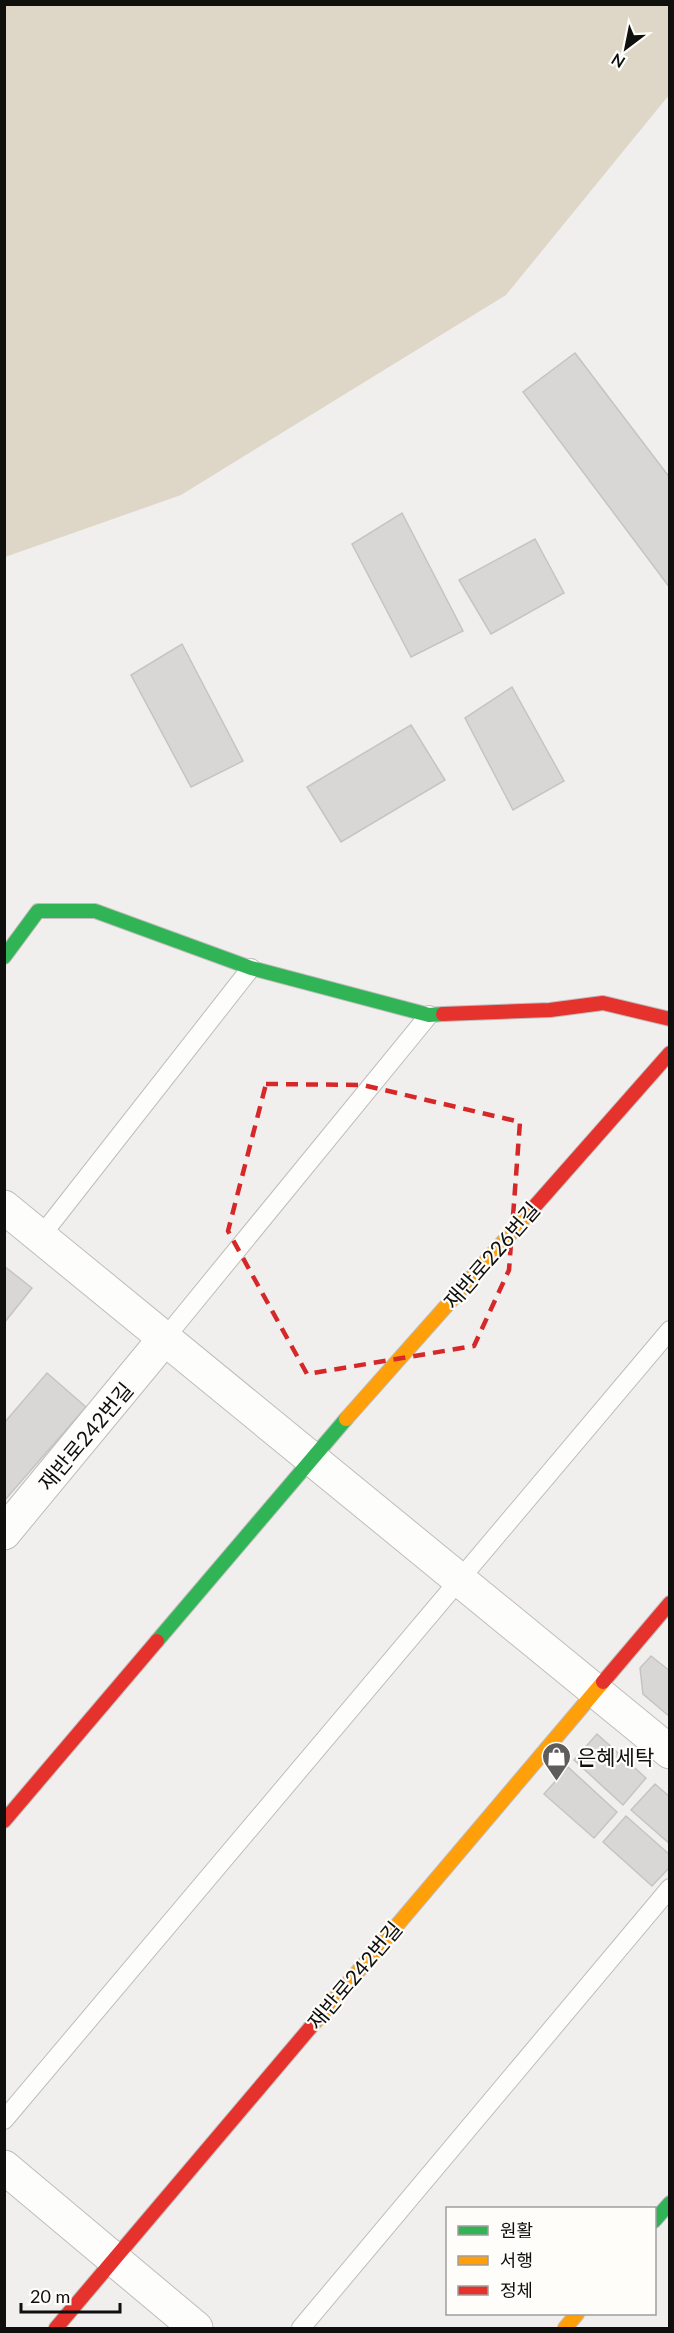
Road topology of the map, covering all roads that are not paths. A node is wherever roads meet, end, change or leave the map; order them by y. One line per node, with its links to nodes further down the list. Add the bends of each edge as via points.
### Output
1 (4, 957): 2 (street, via 38,911 95,911)
2 (251, 968): 3 (street); 7 (lane)
3 (429, 1015): 4 (street, via 550,1010 603,1003); 9 (lane)
4 (669, 1019)
5 (669, 1053): 10 (street, 재반로226번길)
6 (4, 1207): 7 (street)
7 (40, 1236): 9 (street)
8 (669, 1330): 12 (lane)
9 (165, 1338): 10 (street); 11 (street, 재반로242번길)
10 (312, 1458): 12 (street); 16 (street)
11 (4, 1533)
12 (458, 1579): 14 (street); 18 (lane)
13 (669, 1603): 14 (street)
14 (594, 1690): 15 (street); 22 (street, 재반로242번길)
15 (669, 1752)
16 (4, 1821)
17 (669, 1888): 26 (lane)
18 (4, 2120)
19 (4, 2167): 22 (street)
20 (669, 2203): 21 (street)
21 (656, 2219)
22 (114, 2259): 24 (street, 재반로242번길); 25 (street)
23 (575, 2315): 27 (street)
24 (56, 2328)
25 (196, 2328)
26 (301, 2328)
27 (565, 2328)

